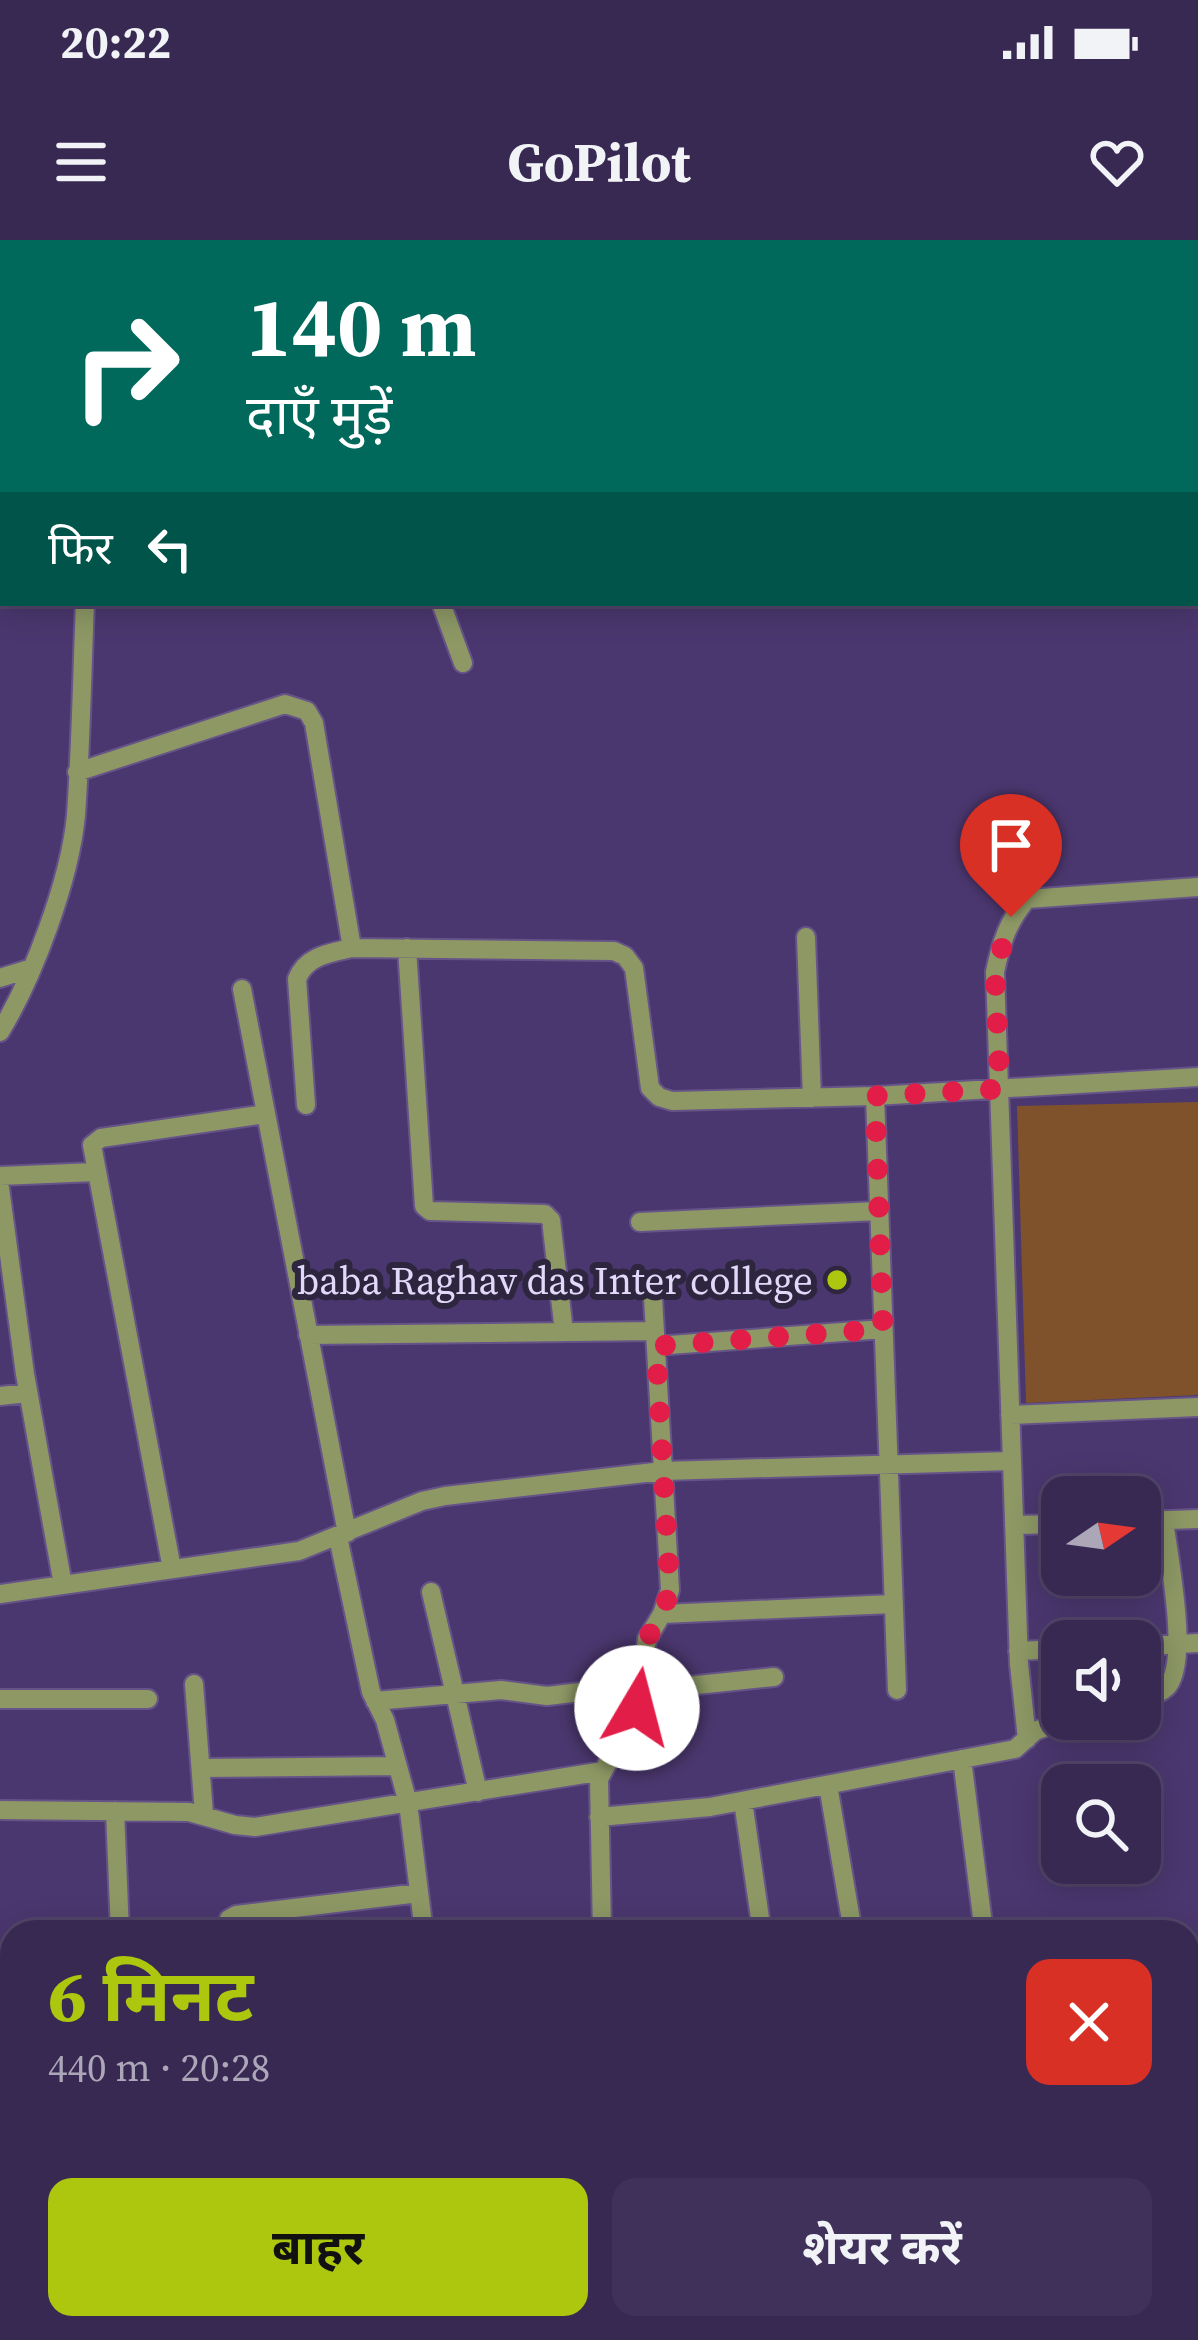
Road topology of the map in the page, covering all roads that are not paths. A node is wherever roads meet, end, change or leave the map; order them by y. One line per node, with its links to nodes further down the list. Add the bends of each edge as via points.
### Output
1 (85, 606): 4 (street)
2 (442, 606): 3 (street)
3 (463, 664)
4 (77, 772): 7 (street, via 285,704 307,711); 9 (street, via 70,848)
5 (1198, 887): 14 (street, via 1028,899 1011,917 995,972)
6 (806, 937): 16 (street)
7 (352, 948): 8 (street); 17 (street, via 324,954 296,980)
8 (406, 948): 16 (street, via 614,951 634,968 650,1088 658,1097); 26 (street, via 424,1206 551,1220)
9 (32, 968): 10 (street); 12 (street)
10 (0, 978)
11 (242, 988): 18 (street)
12 (0, 1032)
13 (1198, 1078): 14 (street)
14 (1000, 1089): 15 (street); 32 (street)
15 (875, 1096): 16 (street); 22 (street)
16 (812, 1098)
17 (306, 1105)
18 (266, 1114): 19 (street, via 101,1138 92,1145); 27 (street)
19 (95, 1172): 20 (street); 42 (street)
20 (0, 1176)
21 (0, 1188): 29 (street)
22 (878, 1211): 23 (street); 25 (street)
23 (640, 1222)
24 (653, 1298): 28 (street)
25 (883, 1329): 28 (street); 34 (street)
26 (564, 1333): 27 (street); 28 (street)
27 (308, 1335): 41 (street)
28 (656, 1339): 35 (street)
29 (28, 1393): 30 (street); 43 (street)
30 (0, 1396)
31 (1198, 1407): 32 (street)
32 (1010, 1415): 33 (street)
33 (1012, 1461): 34 (street); 40 (street)
34 (888, 1465): 35 (street); 46 (street)
35 (663, 1472): 41 (street, via 445,1496); 47 (street, via 670,1590)
36 (1198, 1519): 38 (street)
37 (1161, 1520): 38 (street)
38 (1164, 1520): 48 (street)
39 (1041, 1524): 40 (street)
40 (1014, 1525): 50 (street)
41 (342, 1535): 42 (street, via 299,1551); 59 (street)
42 (172, 1569): 43 (street)
43 (63, 1585): 45 (street)
44 (431, 1592): 56 (street)
45 (0, 1594)
46 (892, 1604): 47 (street); 54 (street)
47 (662, 1614): 53 (street, via 647,1639)
48 (1188, 1644): 55 (street)
49 (1041, 1650): 50 (street)
50 (1018, 1651): 61 (street)
51 (774, 1677): 53 (street)
52 (194, 1684): 64 (street)
53 (640, 1688): 56 (street); 65 (street)
54 (897, 1690)
55 (1161, 1691)
56 (454, 1693): 59 (street); 67 (street)
57 (0, 1699): 58 (street)
58 (148, 1699)
59 (374, 1701): 63 (street)
60 (1041, 1728): 61 (street)
61 (1028, 1739): 62 (street)
62 (962, 1759): 66 (street); 81 (street)
63 (398, 1766): 64 (street); 69 (street)
64 (201, 1768): 72 (street)
65 (603, 1771): 67 (street); 73 (street)
66 (828, 1785): 68 (street); 80 (street)
67 (478, 1792): 69 (street)
68 (742, 1801): 73 (street); 79 (street)
69 (408, 1803): 72 (street, via 255,1827); 74 (street)
70 (0, 1810): 71 (street)
71 (115, 1811): 72 (street); 75 (street)
72 (204, 1814)
73 (599, 1817): 78 (street)
74 (419, 1893): 76 (street); 77 (street)
75 (120, 1920)
76 (230, 1920)
77 (422, 1920)
78 (602, 1920)
79 (760, 1920)
80 (851, 1920)
81 (982, 1920)

